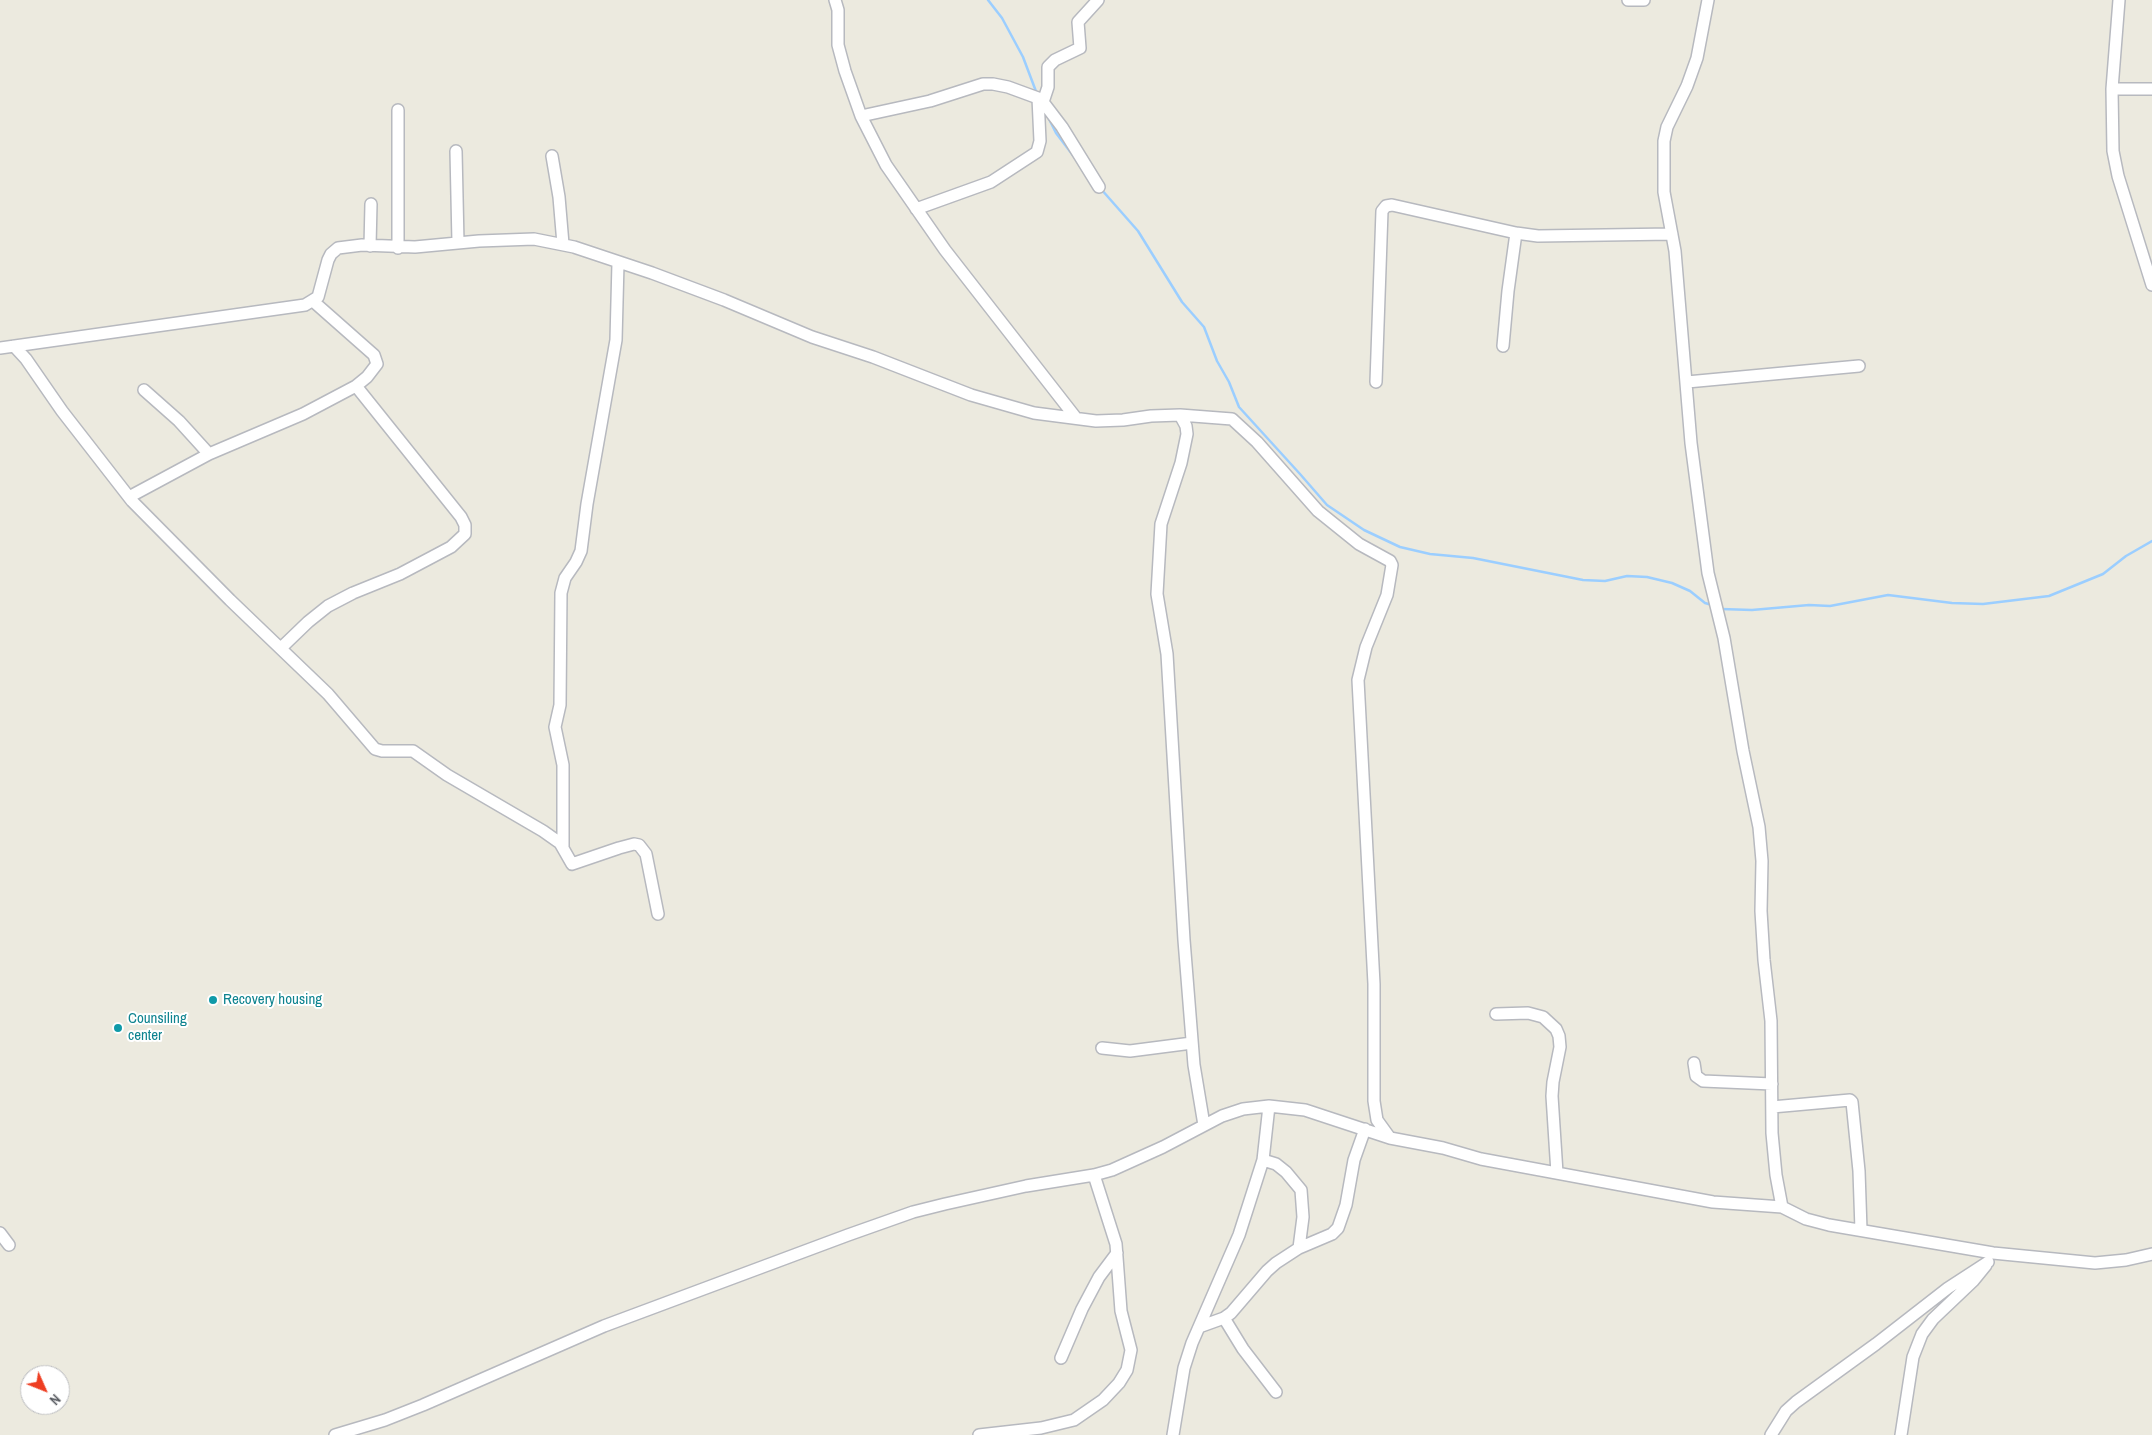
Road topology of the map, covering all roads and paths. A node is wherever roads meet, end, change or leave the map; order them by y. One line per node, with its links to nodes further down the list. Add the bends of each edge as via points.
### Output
1 (835, 0): 11 (street, via 838,45)
2 (1098, 0): 9 (street, via 1078,22 1080,48 1048,67 1048,87)
3 (1628, 0): 4 (street)
4 (1644, 0)
5 (1708, 0): 18 (street, via 1697,58 1664,141 1664,192)
6 (2120, 0): 7 (street)
7 (2112, 89): 8 (street); 24 (street, via 2113,152)
8 (2152, 90)
9 (1040, 100): 11 (street, via 1008,87 988,84); 14 (street, via 1062,126); 16 (street, via 1037,152 991,182)
10 (398, 110): 22 (street)
11 (861, 116): 16 (street, via 894,180)
12 (456, 151): 19 (street)
13 (552, 156): 20 (street)
14 (1099, 186)
15 (371, 204): 21 (street)
16 (916, 209): 35 (street, via 980,297)
17 (1516, 233): 18 (street, via 1538,236); 27 (street); 30 (street, via 1392,205 1383,208)
18 (1672, 234): 31 (street)
19 (458, 244): 20 (street, via 534,239); 22 (street)
20 (563, 244): 23 (street)
21 (370, 246): 22 (street); 25 (street, via 338,248 331,254 321,291)
22 (398, 248)
23 (618, 263): 35 (street, via 695,289 812,337 971,395 1034,412); 39 (street, via 616,340 581,551 565,578 561,593 560,705 555,727 563,766)
24 (2152, 285)
25 (314, 302): 26 (street); 32 (street, via 377,360 374,370)
26 (14, 346): 28 (street); 37 (street)
27 (1503, 346)
28 (0, 348)
29 (1860, 366): 31 (street)
30 (1376, 382)
31 (1687, 382): 45 (street, via 1691,443 1708,573 1724,638 1759,827)
32 (356, 386): 36 (street, via 303,414); 38 (street, via 461,517 465,534 451,547 400,574 328,606)
33 (144, 390): 36 (street)
34 (1180, 416): 35 (street, via 1123,420); 42 (street, via 1188,434 1161,524 1157,594 1167,654); 50 (street, via 1236,421 1318,511 1392,565 1387,595 1366,647 1358,680 1374,984 1374,1101 1376,1120)
35 (1076, 418)
36 (209, 454): 37 (street)
37 (129, 497): 38 (street)
38 (280, 648): 39 (street, via 328,694 375,749 413,751 447,775 543,831)
39 (563, 848): 40 (street, via 570,862 575,864 619,848 639,846 646,854)
40 (658, 914)
41 (1496, 1014): 52 (street, via 1543,1016 1559,1036 1552,1096)
42 (1192, 1043): 43 (street, via 1130,1051); 48 (street)
43 (1102, 1048)
44 (1694, 1063): 45 (street, via 1696,1076 1703,1081)
45 (1772, 1084): 47 (street)
46 (1269, 1106): 48 (street, via 1243,1109); 49 (street, via 1305,1110); 51 (street)
47 (1772, 1107): 54 (street, via 1776,1175); 55 (street, via 1852,1102)
48 (1204, 1125): 53 (street, via 1163,1147)
49 (1365, 1129): 50 (street); 58 (street, via 1338,1228)
50 (1390, 1138): 52 (street)
51 (1263, 1160): 58 (street, via 1276,1164 1301,1190 1303,1217); 63 (street, via 1239,1235)
52 (1557, 1173): 54 (street, via 1713,1202)
53 (1094, 1175): 59 (street); 66 (street, via 983,1195 886,1221 604,1326 423,1405)
54 (1782, 1207): 55 (street, via 1806,1219)
55 (1860, 1230): 61 (street)
56 (0, 1233): 57 (street)
57 (9, 1245)
58 (1299, 1248): 62 (street, via 1267,1271)
59 (1117, 1253): 64 (street, via 1099,1277); 67 (street, via 1121,1311 1131,1350 1127,1370 1119,1383 1103,1400 1074,1420 1041,1428)
60 (2152, 1254): 61 (street, via 2095,1263)
61 (1990, 1257): 69 (street, via 1796,1402 1786,1411); 70 (street, via 1974,1281 1939,1313 1922,1334 1913,1357)
62 (1224, 1318): 63 (street); 65 (street)
63 (1199, 1328): 68 (street, via 1184,1368)
64 (1061, 1358)
65 (1276, 1392)
66 (335, 1435)
67 (979, 1435)
68 (1172, 1435)
69 (1771, 1435)
70 (1901, 1435)

